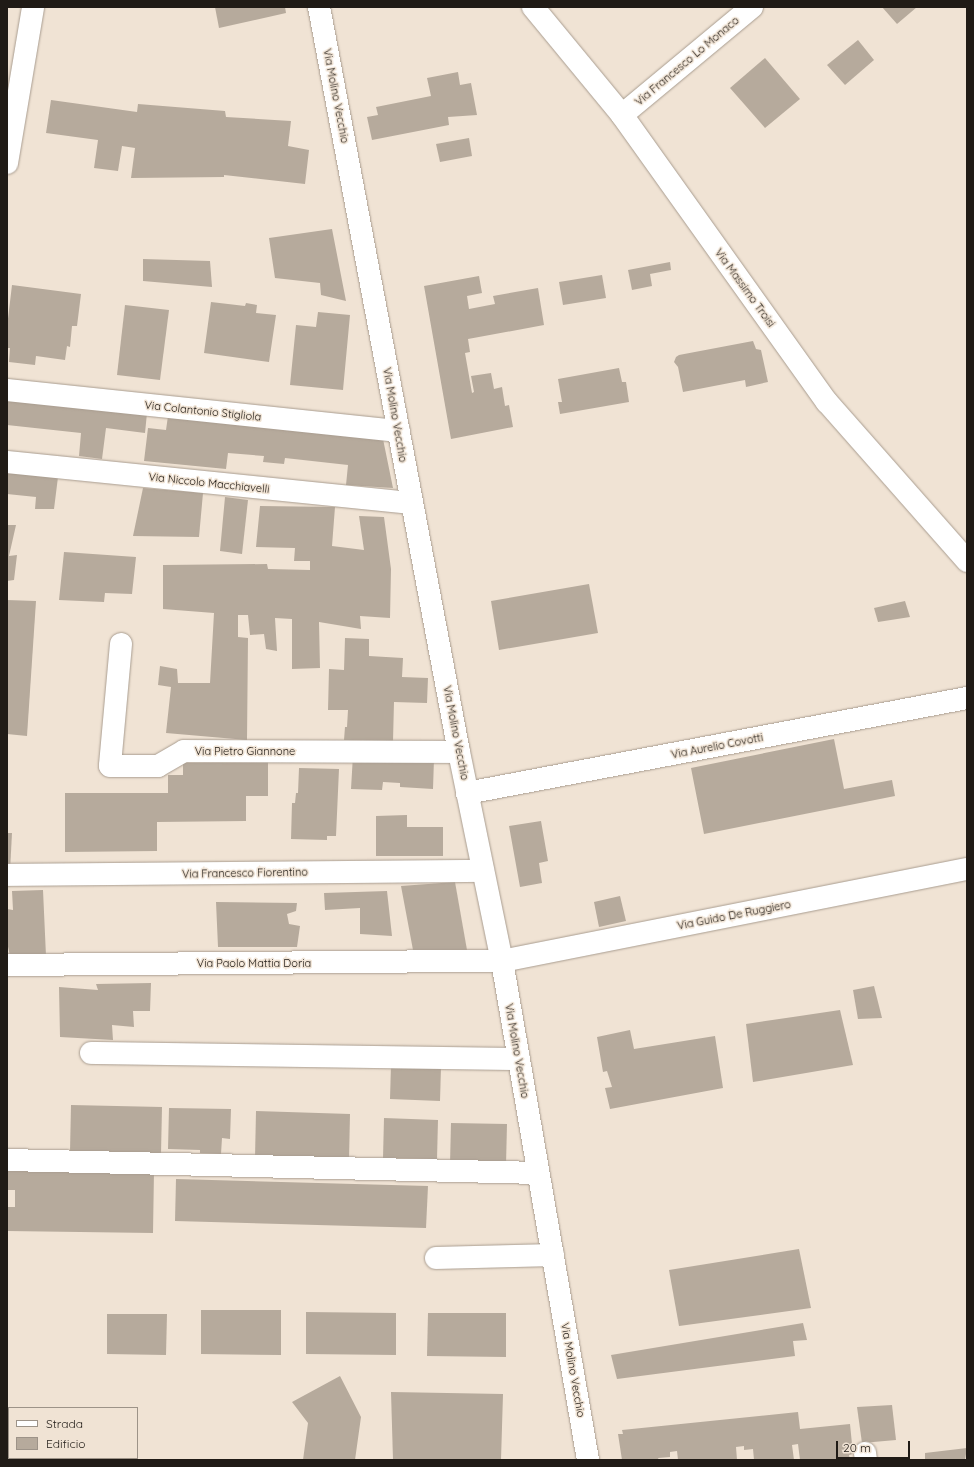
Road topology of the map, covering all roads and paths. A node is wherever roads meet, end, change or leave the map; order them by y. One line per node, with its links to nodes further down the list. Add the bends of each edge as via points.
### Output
1 (32, 7): 6 (street)
2 (319, 7): 8 (street, Via Molino Vecchio)
3 (533, 7): 5 (street, Via Massimo Troisi)
4 (752, 7): 5 (street, Via Francesco Lo Monaco)
5 (622, 115): 11 (street, Via Massimo Troisi, via 827,402)
6 (7, 163)
7 (7, 390): 8 (street, Via Colantonio Stigliola)
8 (399, 431): 10 (street, Via Molino Vecchio)
9 (7, 462): 10 (street, Via Niccolo Macchiavelli)
10 (412, 503): 14 (street, Via Molino Vecchio)
11 (967, 561)
12 (121, 644): 14 (street, Via Pietro Giannone, via 110,766 158,766 184,751)
13 (967, 698): 15 (street, Via Aurelio Covotti)
14 (459, 752): 15 (street, Via Molino Vecchio)
15 (467, 793): 17 (street, Via Molino Vecchio)
16 (967, 869): 19 (street, Via Guido De Ruggiero)
17 (483, 871): 18 (street, Via Francesco Fiorentino); 19 (street, Via Molino Vecchio)
18 (7, 875)
19 (502, 961): 20 (street, Via Paolo Mattia Doria); 22 (street, Via Molino Vecchio)
20 (7, 965)
21 (91, 1052): 22 (street)
22 (519, 1059): 24 (street, Via Molino Vecchio)
23 (7, 1160): 24 (street)
24 (538, 1173): 25 (street, Via Molino Vecchio)
25 (553, 1255): 26 (street); 27 (street, Via Molino Vecchio)
26 (436, 1258)
27 (588, 1460)

